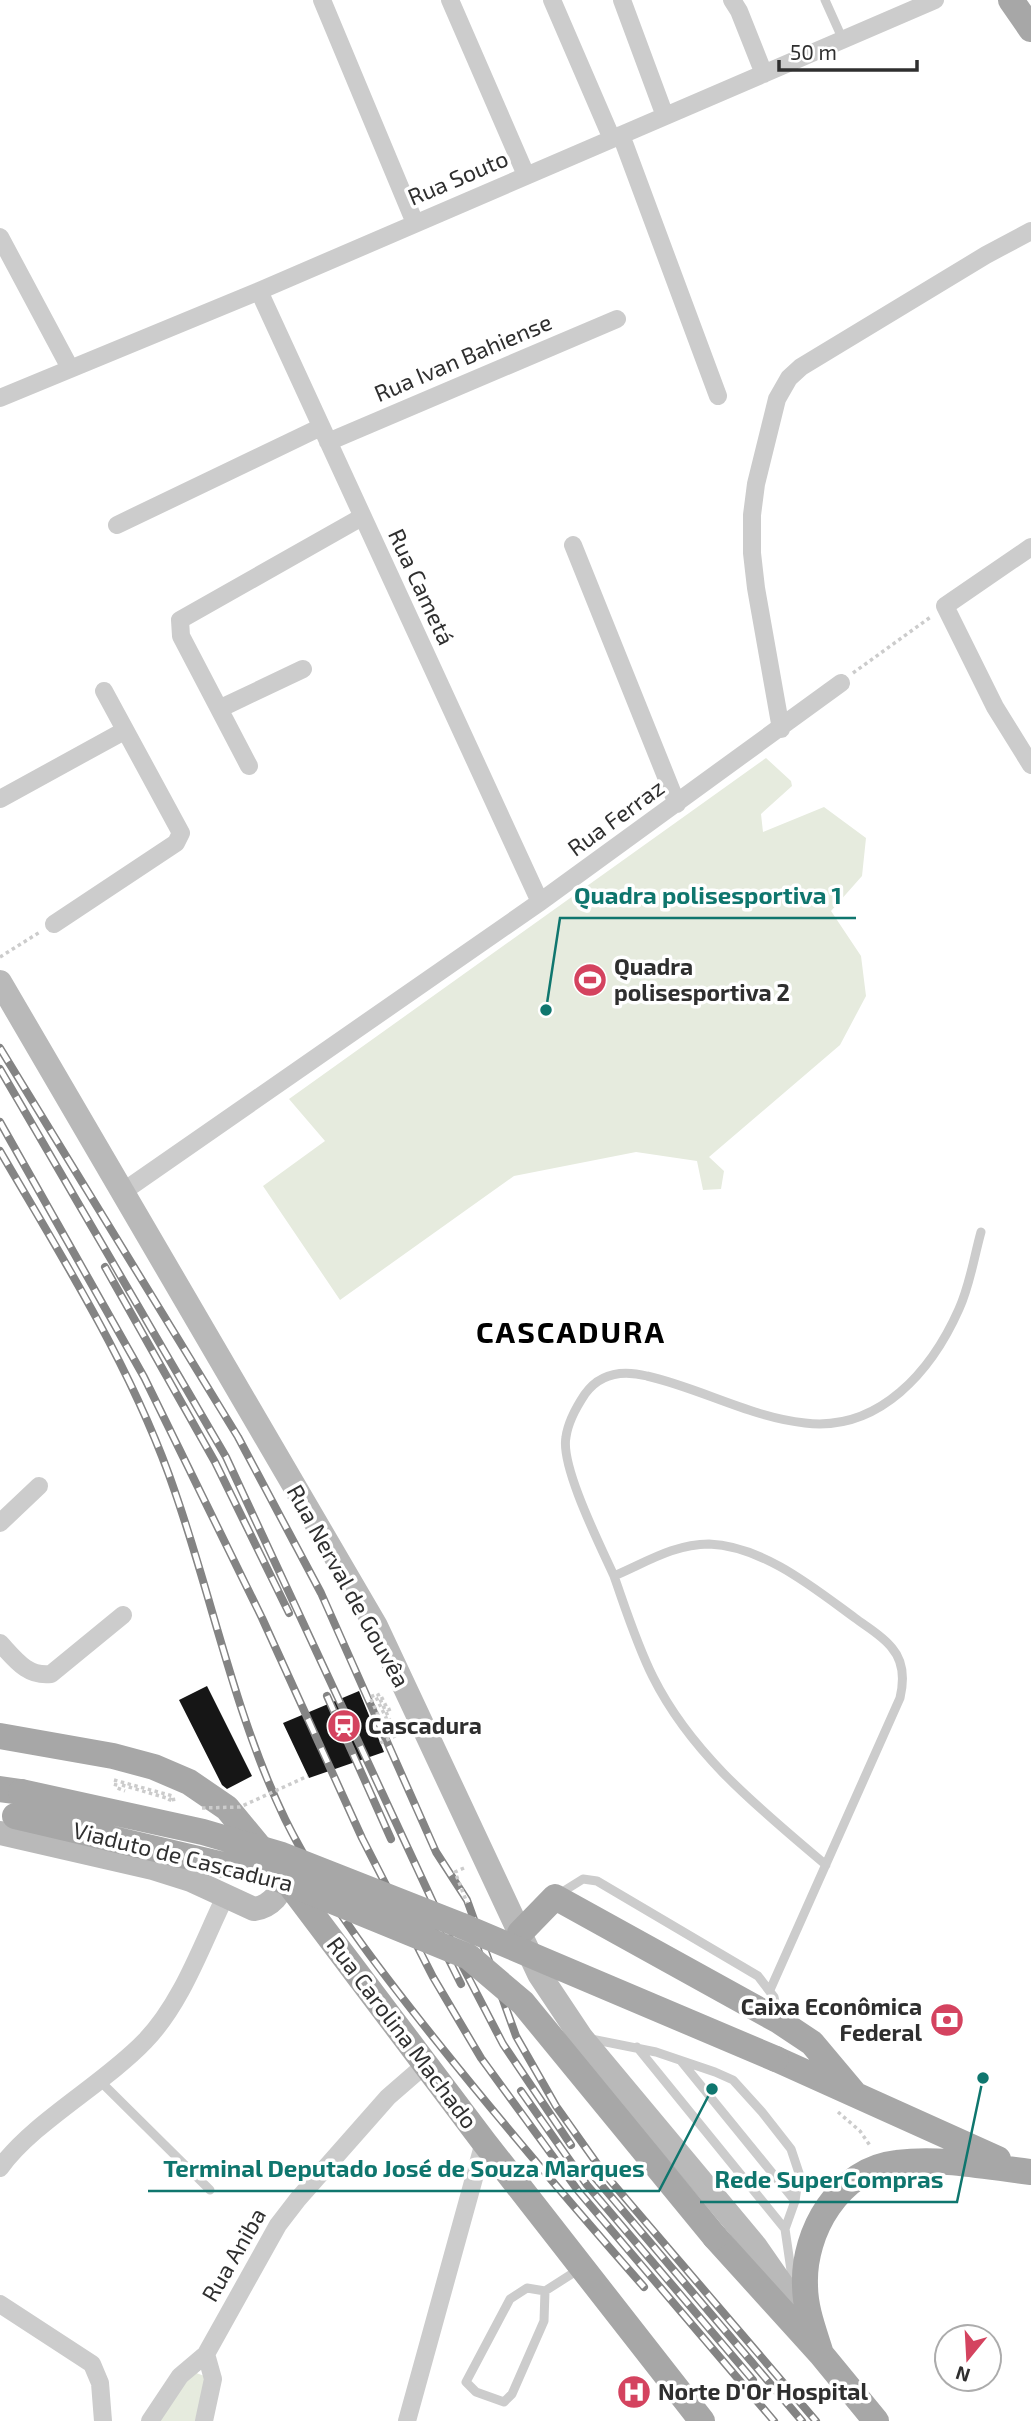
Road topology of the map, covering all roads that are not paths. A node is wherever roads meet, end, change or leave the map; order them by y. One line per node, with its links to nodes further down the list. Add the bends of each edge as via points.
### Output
1 (322, 0): 15 (street)
2 (450, 0): 14 (street)
3 (552, 0): 13 (street)
4 (622, 0): 12 (street)
5 (732, 0): 11 (street)
6 (825, 0): 10 (lane)
7 (935, 0): 10 (street, Rua Souto)
8 (1011, 0): 9 (main road)
9 (1031, 29)
10 (843, 40): 11 (street, Rua Souto)
11 (764, 74): 12 (street, Rua Souto)
12 (665, 116): 13 (street, Rua Souto)
13 (616, 137): 14 (street, Rua Souto); 21 (street)
14 (526, 175): 15 (street, Rua Souto)
15 (415, 223): 18 (street, Rua Souto)
16 (1031, 231): 33 (street, via 800,367 782,387 756,484 752,553)
17 (0, 237): 20 (street)
18 (259, 291): 20 (street, Rua Souto); 23 (street, Rua Cametá)
19 (617, 318): 23 (street, Rua Ivan Bahiense)
20 (70, 368): 22 (street, Rua Souto)
21 (718, 396)
22 (0, 398)
23 (325, 435): 24 (street, Rua Cametá); 25 (street, Rua Ivan Bahiense)
24 (362, 517): 32 (street, via 180,620 181,636); 39 (street, Rua Cametá)
25 (117, 525)
26 (573, 545): 38 (street)
27 (1026, 550): 28 (street); 35 (street, via 945,606 995,706)
28 (1031, 570)
29 (303, 669): 32 (street)
30 (841, 682): 33 (street, Rua Ferraz)
31 (104, 691): 34 (street)
32 (221, 708): 36 (street)
33 (782, 729): 38 (street, Rua Ferraz)
34 (124, 731): 37 (street); 40 (street, via 180,827 179,838)
35 (1031, 765)
36 (249, 766)
37 (0, 799)
38 (677, 804): 39 (street, Rua Ferraz)
39 (540, 902): 42 (street, Rua Ferraz)
40 (54, 924)
41 (0, 982): 42 (main road, Rua Nerval de Gouvêa)
42 (121, 1193): 55 (main road, Rua Nerval de Gouvêa, via 376,1626)
43 (981, 1232): 46 (lane, via 961,1307 934,1357 909,1387 868,1413 827,1424 805,1423 646,1376 619,1373 590,1386 576,1408 566,1437 566,1454)
44 (39, 1486): 45 (street)
45 (0, 1523)
46 (614, 1576): 51 (lane, via 653,1677 691,1737 739,1792); 51 (lane, via 683,1547 710,1544 743,1550 824,1595 892,1647 902,1667 900,1698)
47 (123, 1615): 48 (street, via 51,1674 25,1670)
48 (0, 1643)
49 (0, 1736): 52 (main road, Rua Carolina Machado, via 113,1756 172,1773 227,1808)
50 (7, 1809): 53 (main road); 63 (main road, Viaduto de Cascadura, bridge, via 203,1832 282,1855 776,2059); 74 (main road, Viaduto de Cascadura, bridge, via 271,1876 469,1957 523,2003 715,2237)
51 (826, 1865): 56 (lane)
52 (284, 1877): 53 (main road, via 280,1893 261,1908 246,1907); 61 (main road, Rua Carolina Machado)
53 (225, 1896): 62 (street, via 169,2011 148,2039)
54 (555, 1897): 55 (main road); 56 (lane, via 574,1882 597,1881 738,1962); 57 (main road)
55 (520, 1933): 58 (main road, Rua Nerval de Gouvêa, via 539,1974)
56 (771, 1990): 57 (lane)
57 (779, 2021): 63 (main road, via 812,2043)
58 (581, 2037): 59 (lane); 74 (main road, Rua Nerval de Gouvêa, via 756,2247 790,2296)
59 (637, 2047): 60 (lane); 69 (lane)
60 (680, 2059): 68 (lane); 68 (lane, via 733,2080 762,2112 795,2156 799,2173)
61 (426, 2064): 64 (main road, Rua Carolina Machado); 73 (street, Rua Aniba, via 380,2106 278,2225)
62 (100, 2081): 65 (street, via 23,2143); 67 (lane)
63 (845, 2102): 66 (main road, Viaduto de Cascadura)
64 (484, 2142): 70 (main road, Rua Carolina Machado); 78 (street)
65 (0, 2168)
66 (1031, 2171): 74 (main road, via 935,2161 885,2165 853,2182 815,2227 804,2283)
67 (210, 2190)
68 (795, 2201): 69 (lane)
69 (785, 2230): 74 (lane, via 791,2280)
70 (582, 2267): 71 (lane); 79 (main road, Rua Carolina Machado)
71 (545, 2291): 71 (lane, via 527,2288 510,2299 466,2382 476,2392 504,2402 512,2394 544,2322)
72 (0, 2304): 75 (street, via 92,2364 100,2383)
73 (206, 2354): 76 (street, via 180,2376); 77 (street, via 213,2379)
74 (821, 2354): 80 (main road, Viaduto de Cascadura)
75 (103, 2421)
76 (150, 2421)
77 (204, 2421)
78 (407, 2421)
79 (702, 2421)
80 (876, 2421)

